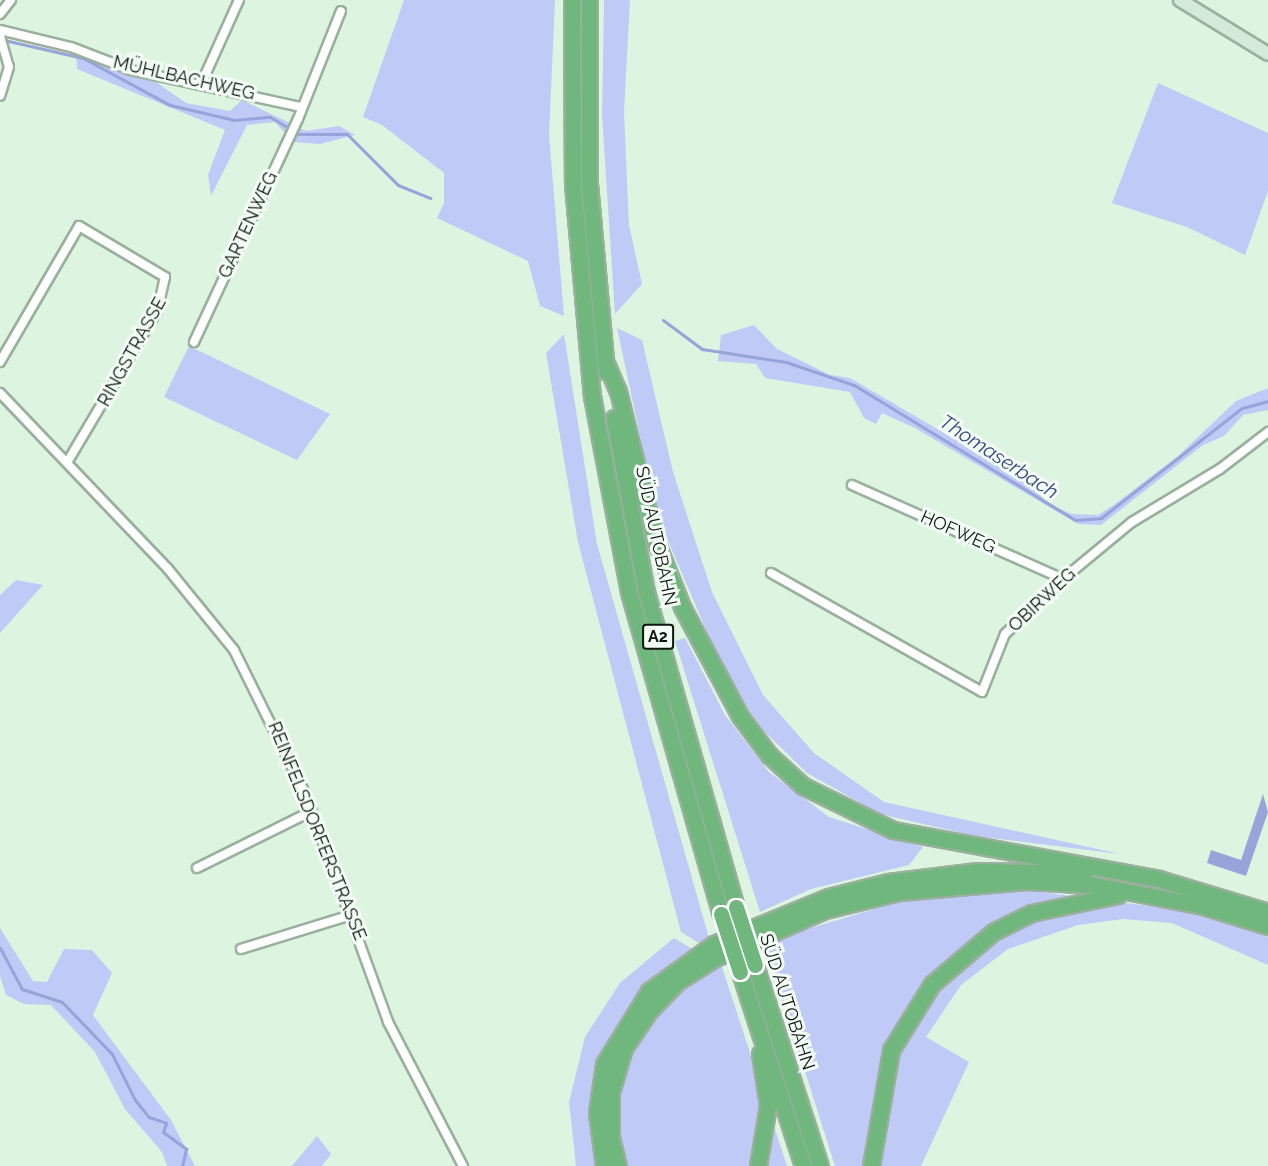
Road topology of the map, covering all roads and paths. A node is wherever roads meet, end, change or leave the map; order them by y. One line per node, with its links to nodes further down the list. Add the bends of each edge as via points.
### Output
1 (11, 0): 7 (street)
2 (239, 0): 11 (street)
3 (573, 0): 31 (highway, SÜD AUTOBAHN / A2, bridge, via 573,184 592,396 629,592 721,914)
4 (589, 0): 16 (highway, SÜD AUTOBAHN / A2, via 589,184)
5 (1183, 1): 10 (street)
6 (341, 11): 13 (street, GARTENWEG)
7 (0, 14)
8 (0, 30): 11 (street, MÜHLBACHWEG, via 71,47 131,70)
9 (0, 36): 12 (street, via 9,74)
10 (1268, 54)
11 (202, 82): 13 (street, MÜHLBACHWEG)
12 (0, 96)
13 (300, 107): 14 (street, GARTENWEG)
14 (194, 342)
15 (0, 362): 19 (street, RINGSTRASSE, via 79,226 165,277 157,311)
16 (605, 362): 25 (highway, via 618,391 655,539 682,607 740,716 769,755 803,786 893,830 1114,870); 37 (highway, SÜD AUTOBAHN / A2, bridge, via 646,592 736,907)
17 (0, 393): 19 (street, REINFELSDORFERSTRASSE)
18 (1268, 432): 22 (street, OBIRWEG, via 1220,469 1132,522)
19 (68, 461): 23 (street, REINFELSDORFERSTRASSE, via 234,650 276,725)
20 (852, 485): 22 (street, HOFWEG)
21 (771, 573): 22 (street, OBIRWEG, via 982,692 1005,634)
22 (1063, 579)
23 (312, 811): 24 (street); 28 (street, REINFELSDORFERSTRASSE)
24 (197, 868)
25 (1199, 891): 27 (highway); 33 (highway, via 1081,873 977,871 888,882 763,921 685,962 649,991 625,1023 604,1064 597,1113)
26 (1140, 894): 29 (highway); 34 (highway, via 1027,881 899,892 825,910 715,958 677,982 624,1048 611,1092 610,1138); 38 (highway, via 1092,897 1031,913 993,932 932,984 891,1050)
27 (1268, 912)
28 (351, 915): 30 (street); 32 (street, REINFELSDORFERSTRASSE, via 388,1022)
29 (1268, 926)
30 (241, 949)
31 (758, 1027): 35 (highway, via 768,1105); 36 (highway, SÜD AUTOBAHN / A2)
32 (463, 1166)
33 (604, 1166)
34 (618, 1166)
35 (758, 1166)
36 (803, 1166)
37 (820, 1166)
38 (871, 1166)

